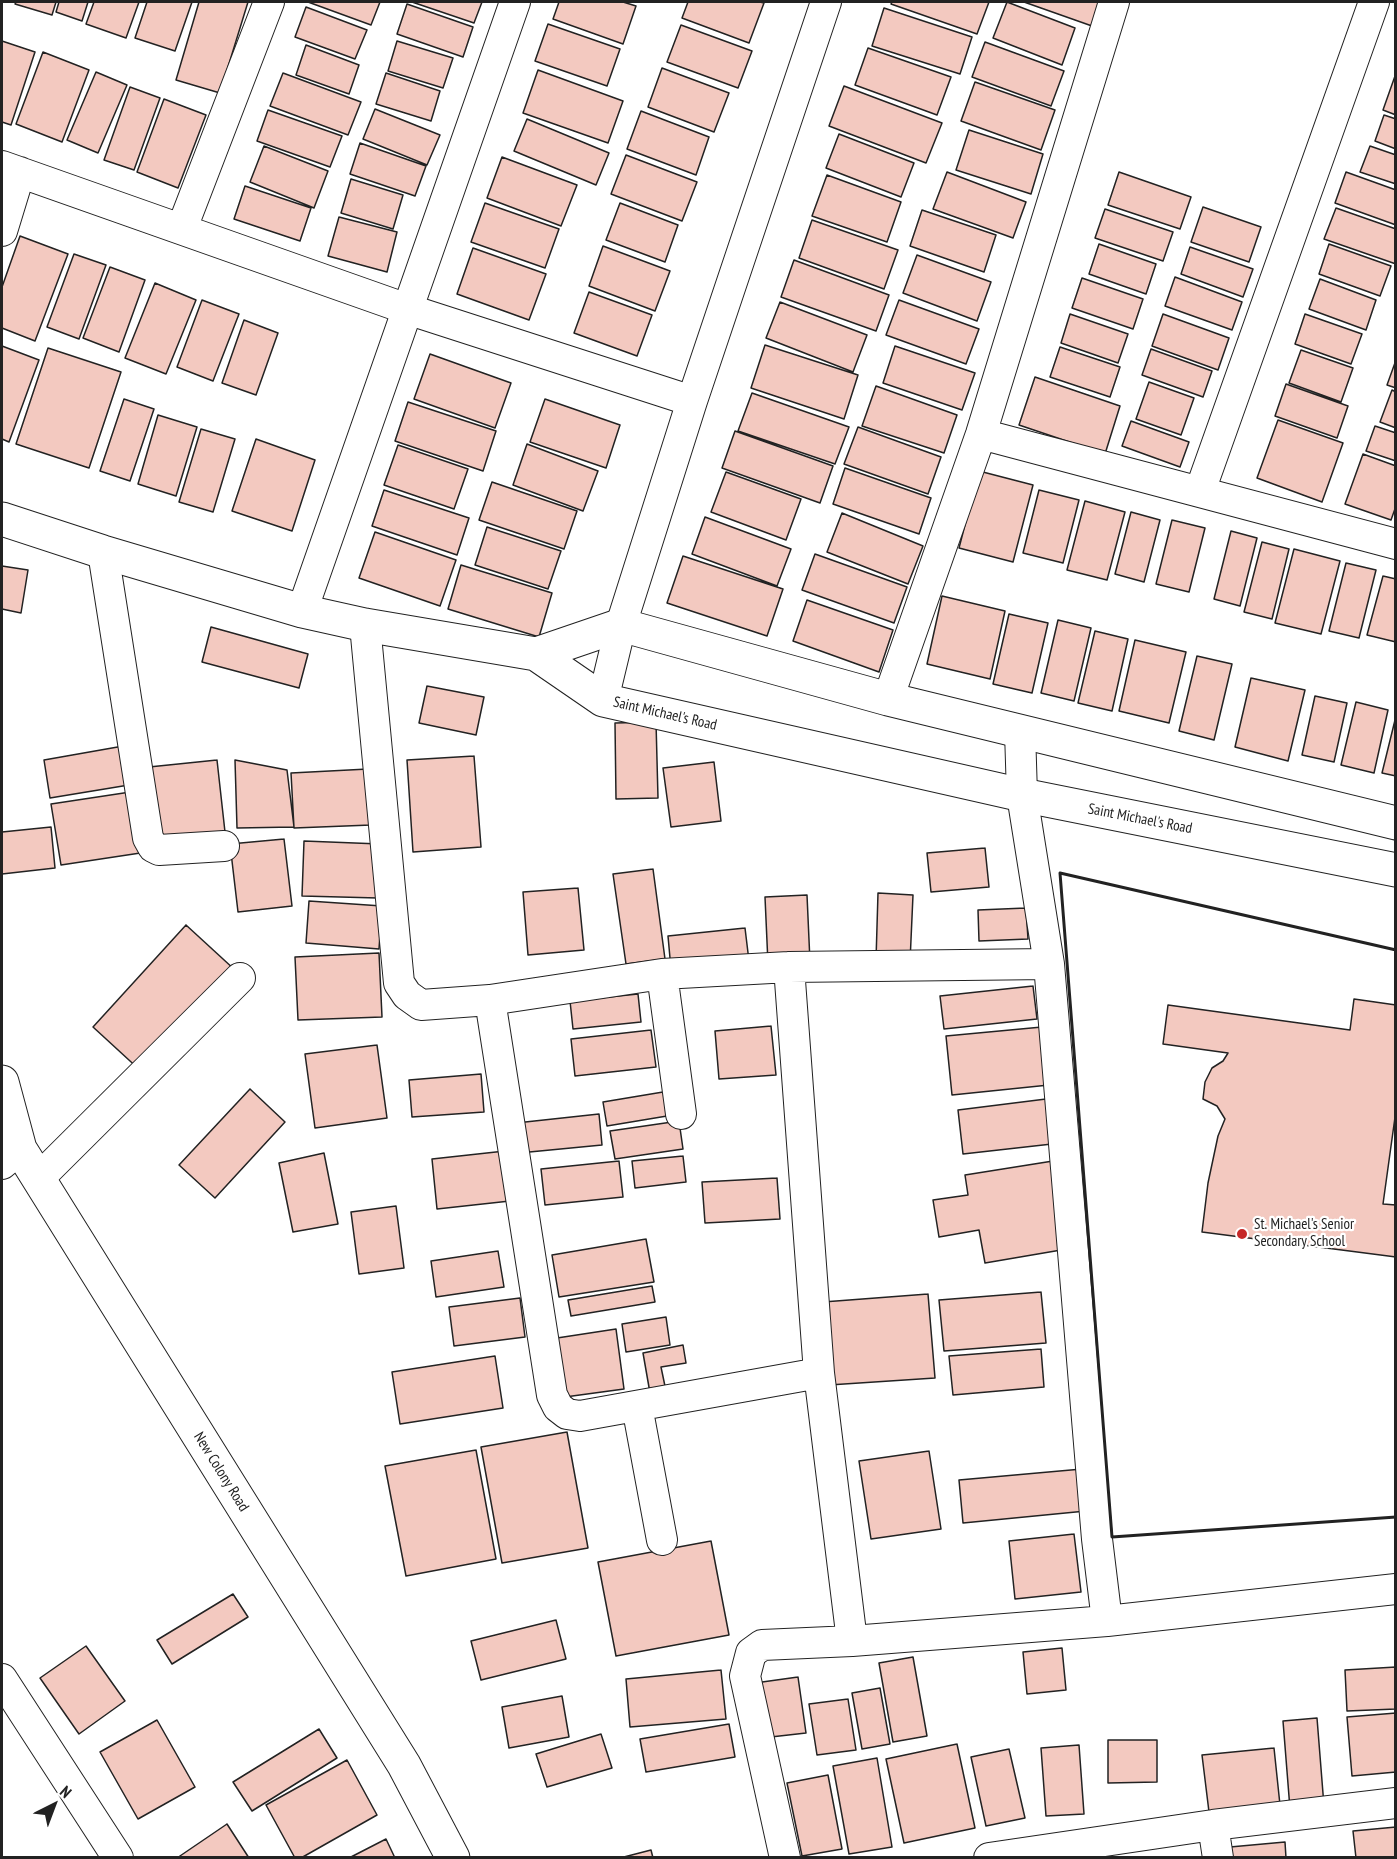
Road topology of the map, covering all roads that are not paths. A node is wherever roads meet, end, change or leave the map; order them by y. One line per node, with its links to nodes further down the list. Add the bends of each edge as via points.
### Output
1 (269, 2): 9 (street)
2 (514, 2): 11 (street)
3 (826, 2): 12 (street)
4 (1114, 2): 13 (street)
5 (1374, 2): 14 (street)
6 (1381, 2): 7 (street)
7 (1395, 7)
8 (11, 169): 9 (street); 10 (street)
9 (182, 228): 11 (street)
10 (2, 231)
11 (407, 309): 12 (street); 18 (street)
12 (692, 401): 20 (street)
13 (981, 434): 14 (street); 22 (street)
14 (1200, 490): 16 (street)
15 (2, 519): 17 (street)
16 (1395, 544)
17 (103, 552): 18 (street); 27 (street, via 148,838 159,850)
18 (302, 610): 19 (street)
19 (365, 625): 21 (street); 33 (street, via 399,983 406,995 421,1005)
20 (621, 626): 21 (street); 22 (street); 23 (street)
21 (536, 654): 23 (street, Saint Michael's Road)
22 (888, 699): 24 (street)
23 (603, 700): 25 (street, Saint Michael's Road)
24 (1020, 731): 25 (street); 26 (street)
25 (1022, 795): 28 (street, Saint Michael's Road); 29 (street)
26 (1395, 823)
27 (224, 846)
28 (1395, 870)
29 (1049, 964): 30 (street); 42 (street)
30 (789, 967): 31 (street); 38 (street)
31 (662, 974): 33 (street); 35 (street)
32 (240, 978): 37 (street)
33 (490, 1000): 39 (street, via 552,1395 567,1414 580,1416)
34 (2, 1082): 36 (street, New Colony Road)
35 (681, 1114)
36 (11, 1157): 37 (street, New Colony Road)
37 (38, 1179): 48 (street, New Colony Road, via 404,1766)
38 (819, 1373): 39 (street); 43 (street)
39 (637, 1406): 40 (street)
40 (662, 1540)
41 (1395, 1589): 42 (street)
42 (1107, 1621): 43 (street)
43 (852, 1641): 49 (street, via 762,1645 751,1653 745,1676)
44 (2, 1679): 47 (street)
45 (1395, 1803): 46 (street)
46 (1213, 1825): 50 (street); 51 (street)
47 (118, 1857)
48 (453, 1857)
49 (785, 1857)
50 (998, 1857)
51 (1218, 1857)

